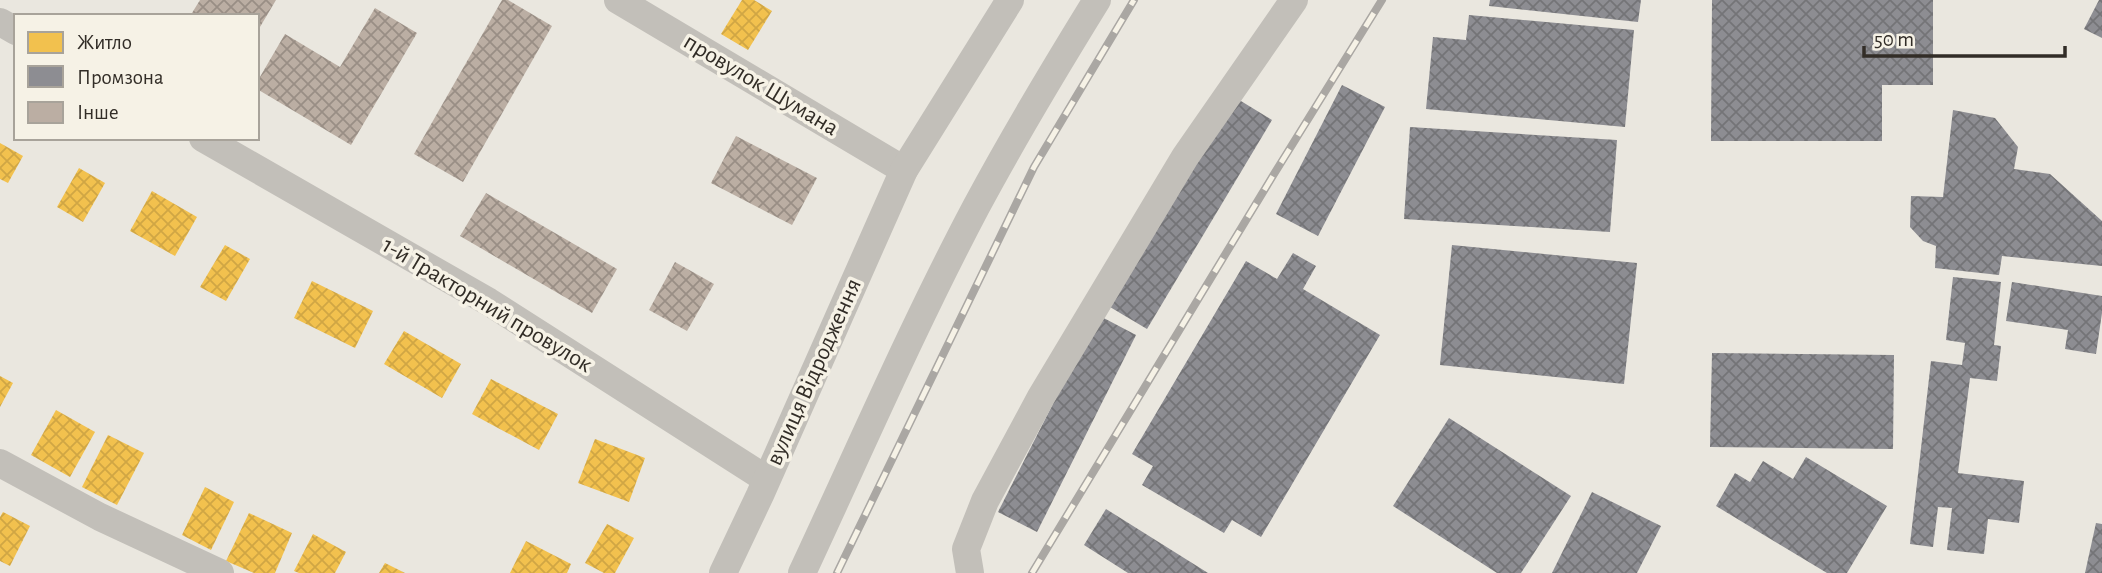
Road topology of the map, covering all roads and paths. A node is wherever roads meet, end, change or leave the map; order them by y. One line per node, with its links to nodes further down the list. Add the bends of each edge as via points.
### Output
1 (618, 0): 6 (street, провулок Шумана)
2 (1010, 0): 6 (street, вулиця Відродження)
3 (1097, 0): 11 (street, via 970,220)
4 (1294, 0): 12 (street, via 1185,157 1041,397 985,501 966,549)
5 (206, 140): 8 (street, 1-й Тракторний провулок, via 489,302)
6 (904, 170): 8 (street, вулиця Відродження)
7 (0, 463): 9 (street, via 100,517)
8 (766, 479): 10 (street, вулиця Відродження)
9 (220, 573)
10 (723, 573)
11 (802, 573)
12 (970, 573)

